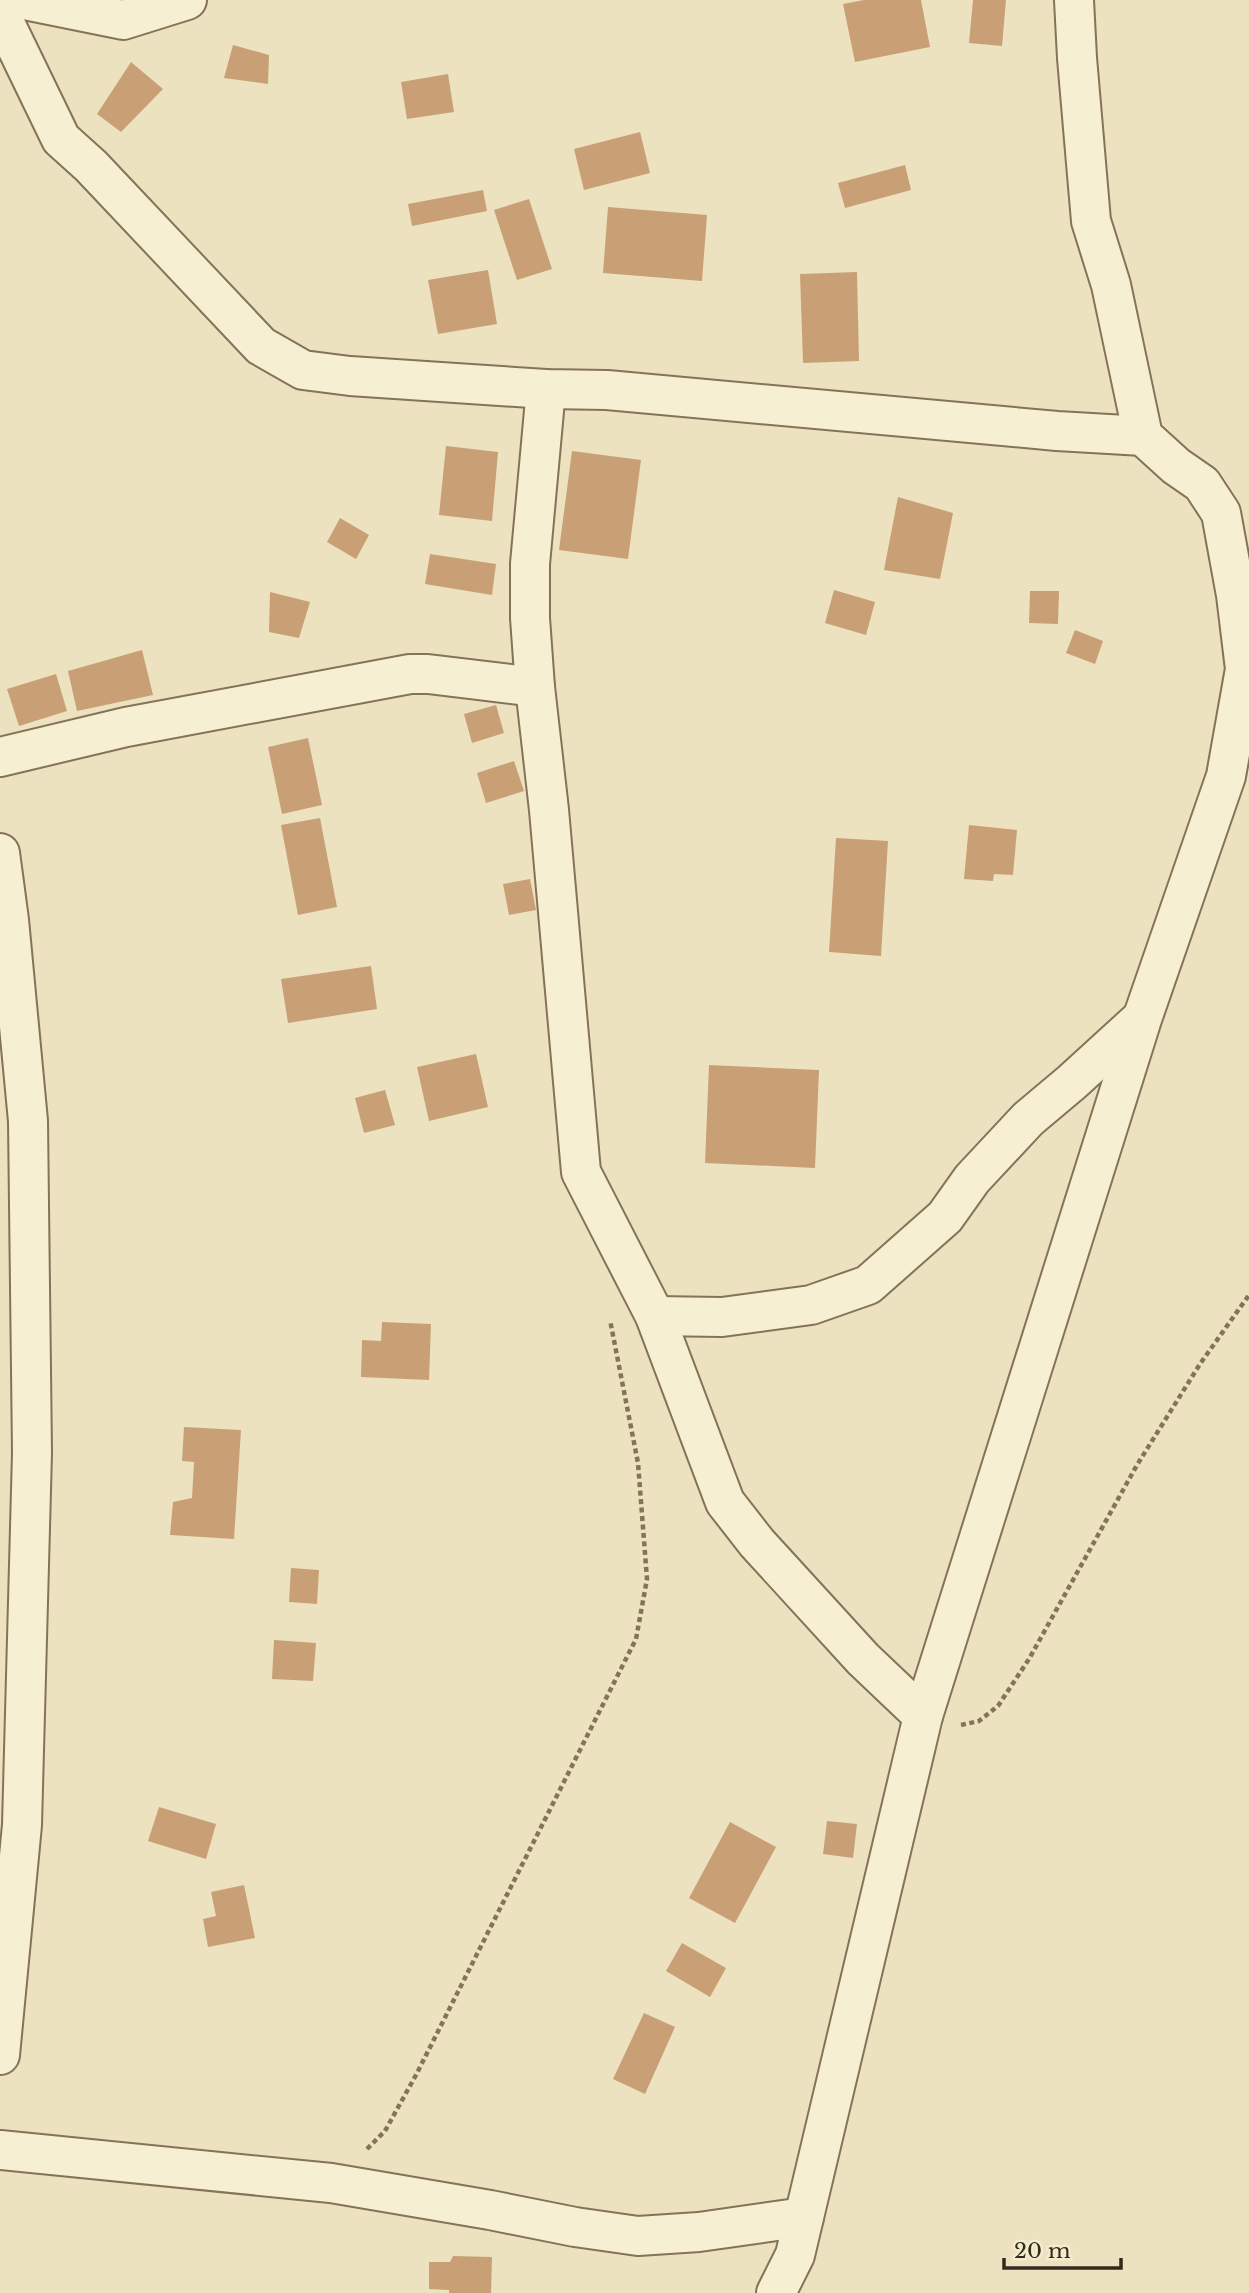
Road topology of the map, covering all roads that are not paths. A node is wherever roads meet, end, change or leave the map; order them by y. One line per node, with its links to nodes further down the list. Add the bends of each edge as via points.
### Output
1 (23, 0): 2 (street, via 122,20)
2 (187, 0)
3 (1074, 0): 6 (street, via 1091,221 1111,285)
4 (0, 13): 5 (street, via 61,139 261,346 303,370)
5 (546, 389): 6 (street, via 607,390); 9 (street, via 530,564)
6 (1143, 436): 7 (street)
7 (1235, 517): 8 (street, via 1236,595)
8 (1247, 665): 12 (street, via 1226,776)
9 (535, 687): 10 (street, via 410,674 126,727); 13 (street, via 581,1172)
10 (0, 757)
11 (0, 853): 15 (street, via 28,1121 32,1453 22,1825)
12 (1142, 1019): 13 (street, via 1028,1119 972,1179 945,1217 868,1285 811,1305 722,1317); 14 (street)
13 (655, 1316): 14 (street, via 725,1502 863,1659)
14 (923, 1716): 17 (street)
15 (0, 2055)
16 (0, 2150): 17 (street, via 331,2183 638,2236)
17 (804, 2217): 18 (street, via 795,2255)
18 (776, 2293)

